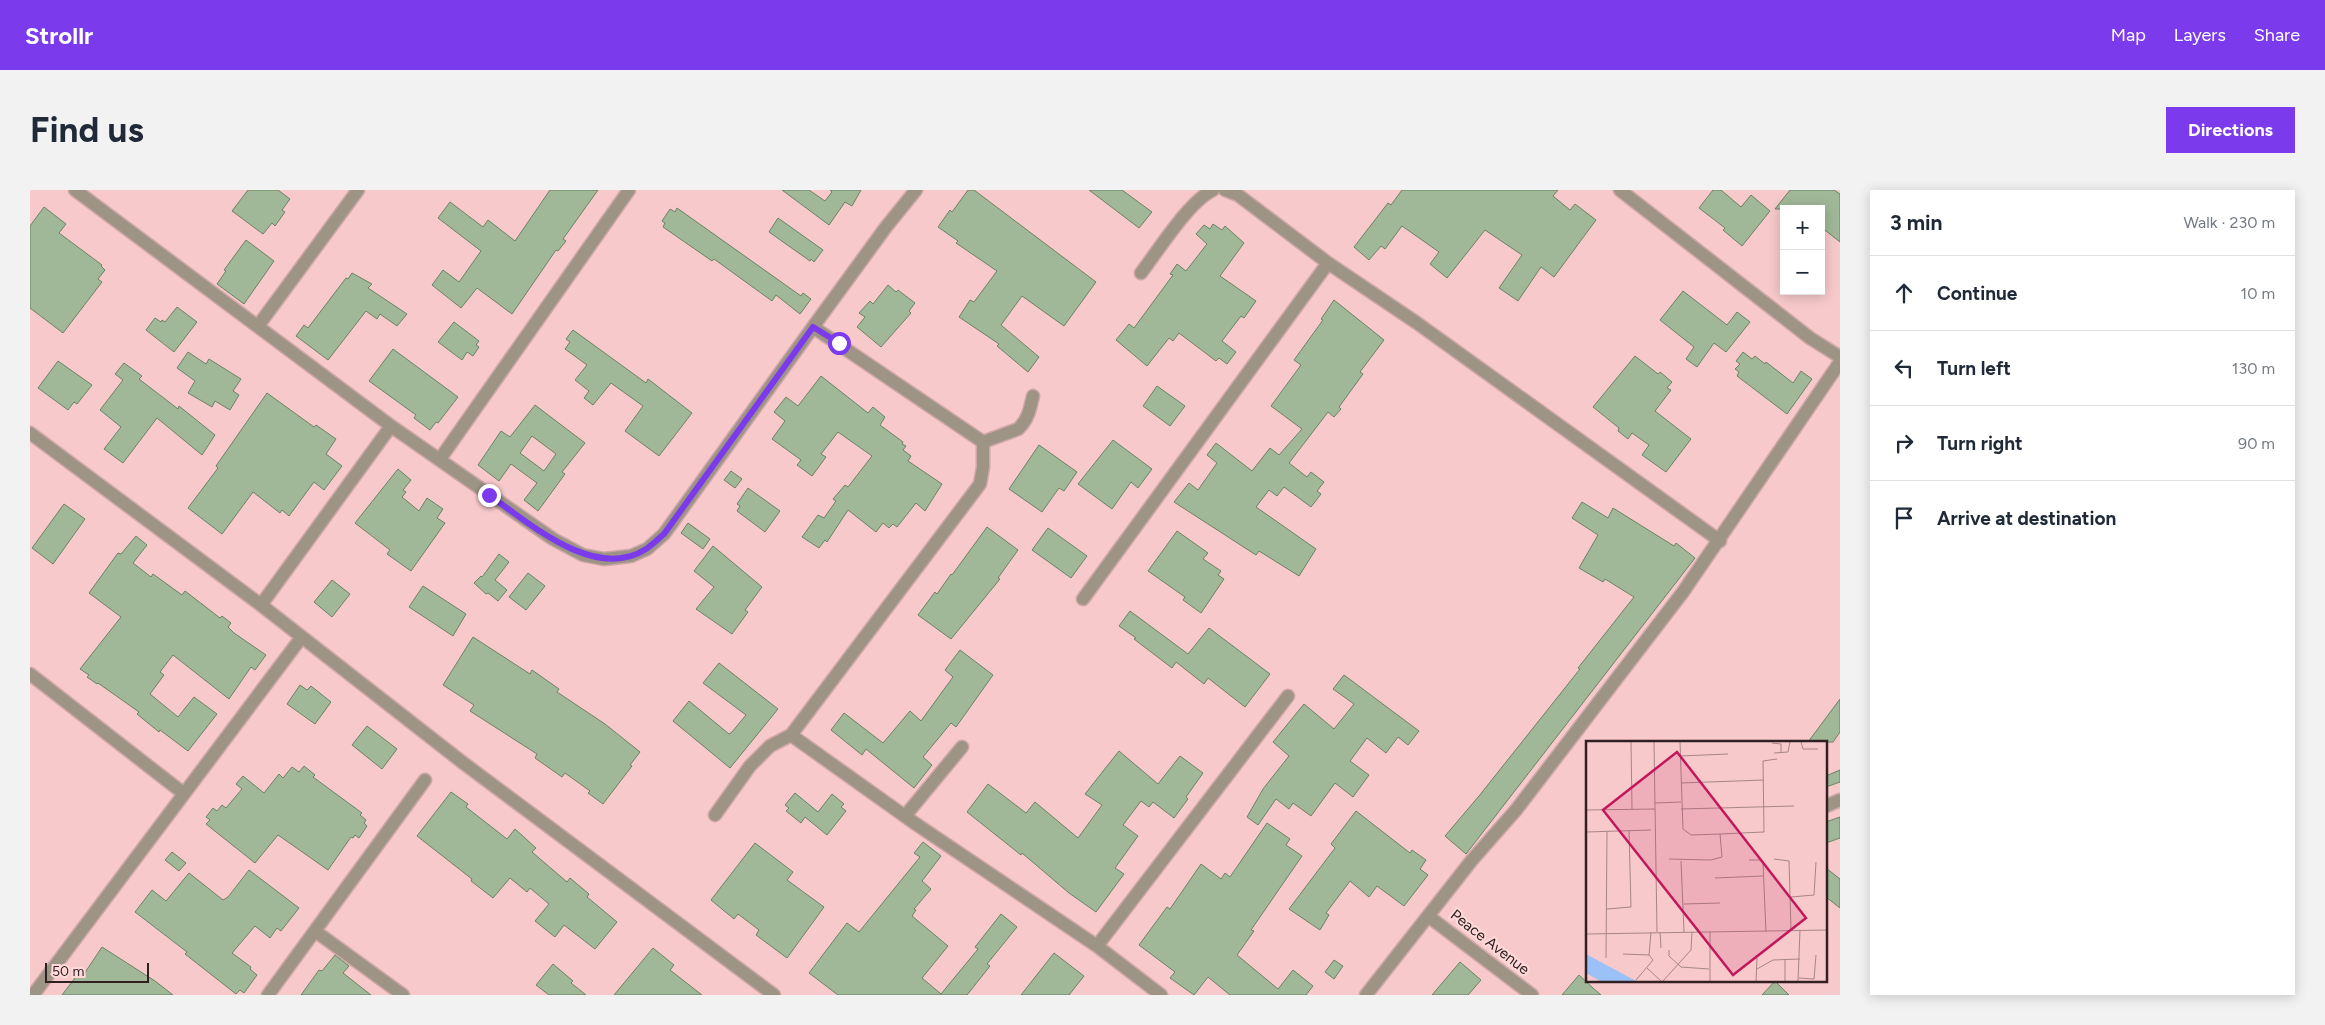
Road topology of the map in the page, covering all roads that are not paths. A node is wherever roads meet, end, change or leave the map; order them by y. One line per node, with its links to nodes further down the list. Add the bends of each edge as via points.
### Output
1 (76, 190): 10 (street)
2 (358, 190): 10 (street)
3 (629, 190): 18 (street)
4 (916, 190): 11 (street)
5 (1213, 190): 9 (street, via 1197,202)
6 (1225, 190): 8 (street, via 1238,195)
7 (1620, 190): 12 (street, via 1810,338)
8 (1328, 263): 19 (street, via 1417,323); 20 (street)
9 (1141, 273)
10 (258, 326): 15 (street)
11 (813, 327): 17 (street); 18 (street, via 664,534 647,549 631,556 604,558 583,555 553,539)
12 (1840, 357)
13 (1840, 362): 19 (street)
14 (1033, 396): 17 (street, via 1026,421 1018,429)
15 (391, 426): 18 (street); 21 (street)
16 (30, 432): 21 (street)
17 (983, 442): 25 (street, via 980,484)
18 (440, 459)
19 (1720, 541): 33 (street, via 1569,742)
20 (1084, 599)
21 (260, 605): 22 (street)
22 (300, 638): 28 (street); 39 (street)
23 (30, 674): 28 (street)
24 (1288, 696): 35 (street)
25 (792, 735): 31 (street, via 770,746 750,766); 32 (street)
26 (962, 747): 32 (street)
27 (425, 780): 34 (street)
28 (183, 792): 36 (street)
29 (1840, 800): 30 (street)
30 (1828, 805)
31 (715, 815)
32 (905, 816): 35 (street)
33 (1428, 916): 41 (street); 42 (street, Peace Avenue)
34 (315, 931): 37 (street); 38 (street)
35 (1097, 946): 40 (street)
36 (33, 995)
37 (268, 995)
38 (403, 995)
39 (774, 995)
40 (1161, 995)
41 (1366, 995)
42 (1532, 995)

